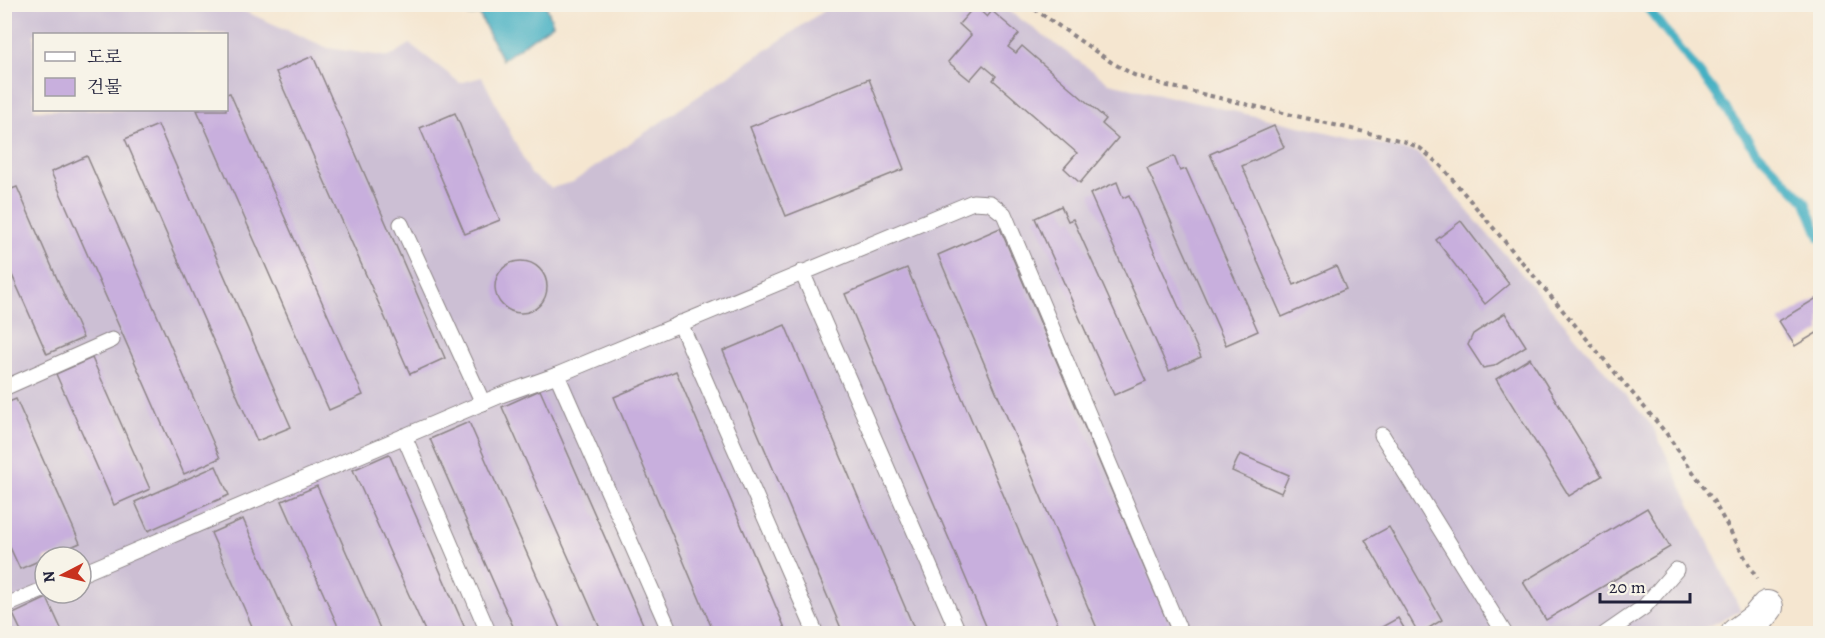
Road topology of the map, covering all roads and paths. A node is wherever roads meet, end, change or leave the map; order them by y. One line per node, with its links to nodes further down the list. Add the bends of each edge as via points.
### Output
1 (1027, 4): 15 (path, via 1134,75 1420,148 1442,167 1666,434 1714,502 1759,584)
2 (401, 224): 8 (lane)
3 (802, 272): 4 (lane); 19 (lane); 20 (lane, via 972,202 990,203 1004,214)
4 (680, 323): 6 (lane); 18 (lane)
5 (112, 340): 7 (lane)
6 (557, 375): 8 (lane); 17 (lane)
7 (4, 388)
8 (483, 403): 10 (lane)
9 (1382, 435): 21 (lane)
10 (404, 436): 11 (lane); 16 (lane)
11 (93, 569)
12 (1676, 570): 22 (lane, via 1644,607)
13 (33, 594): 14 (lane)
14 (4, 606)
15 (1767, 608): 23 (street)
16 (489, 633)
17 (671, 633)
18 (816, 633)
19 (959, 633)
20 (1181, 633)
21 (1505, 633)
22 (1605, 633)
23 (1737, 633)

